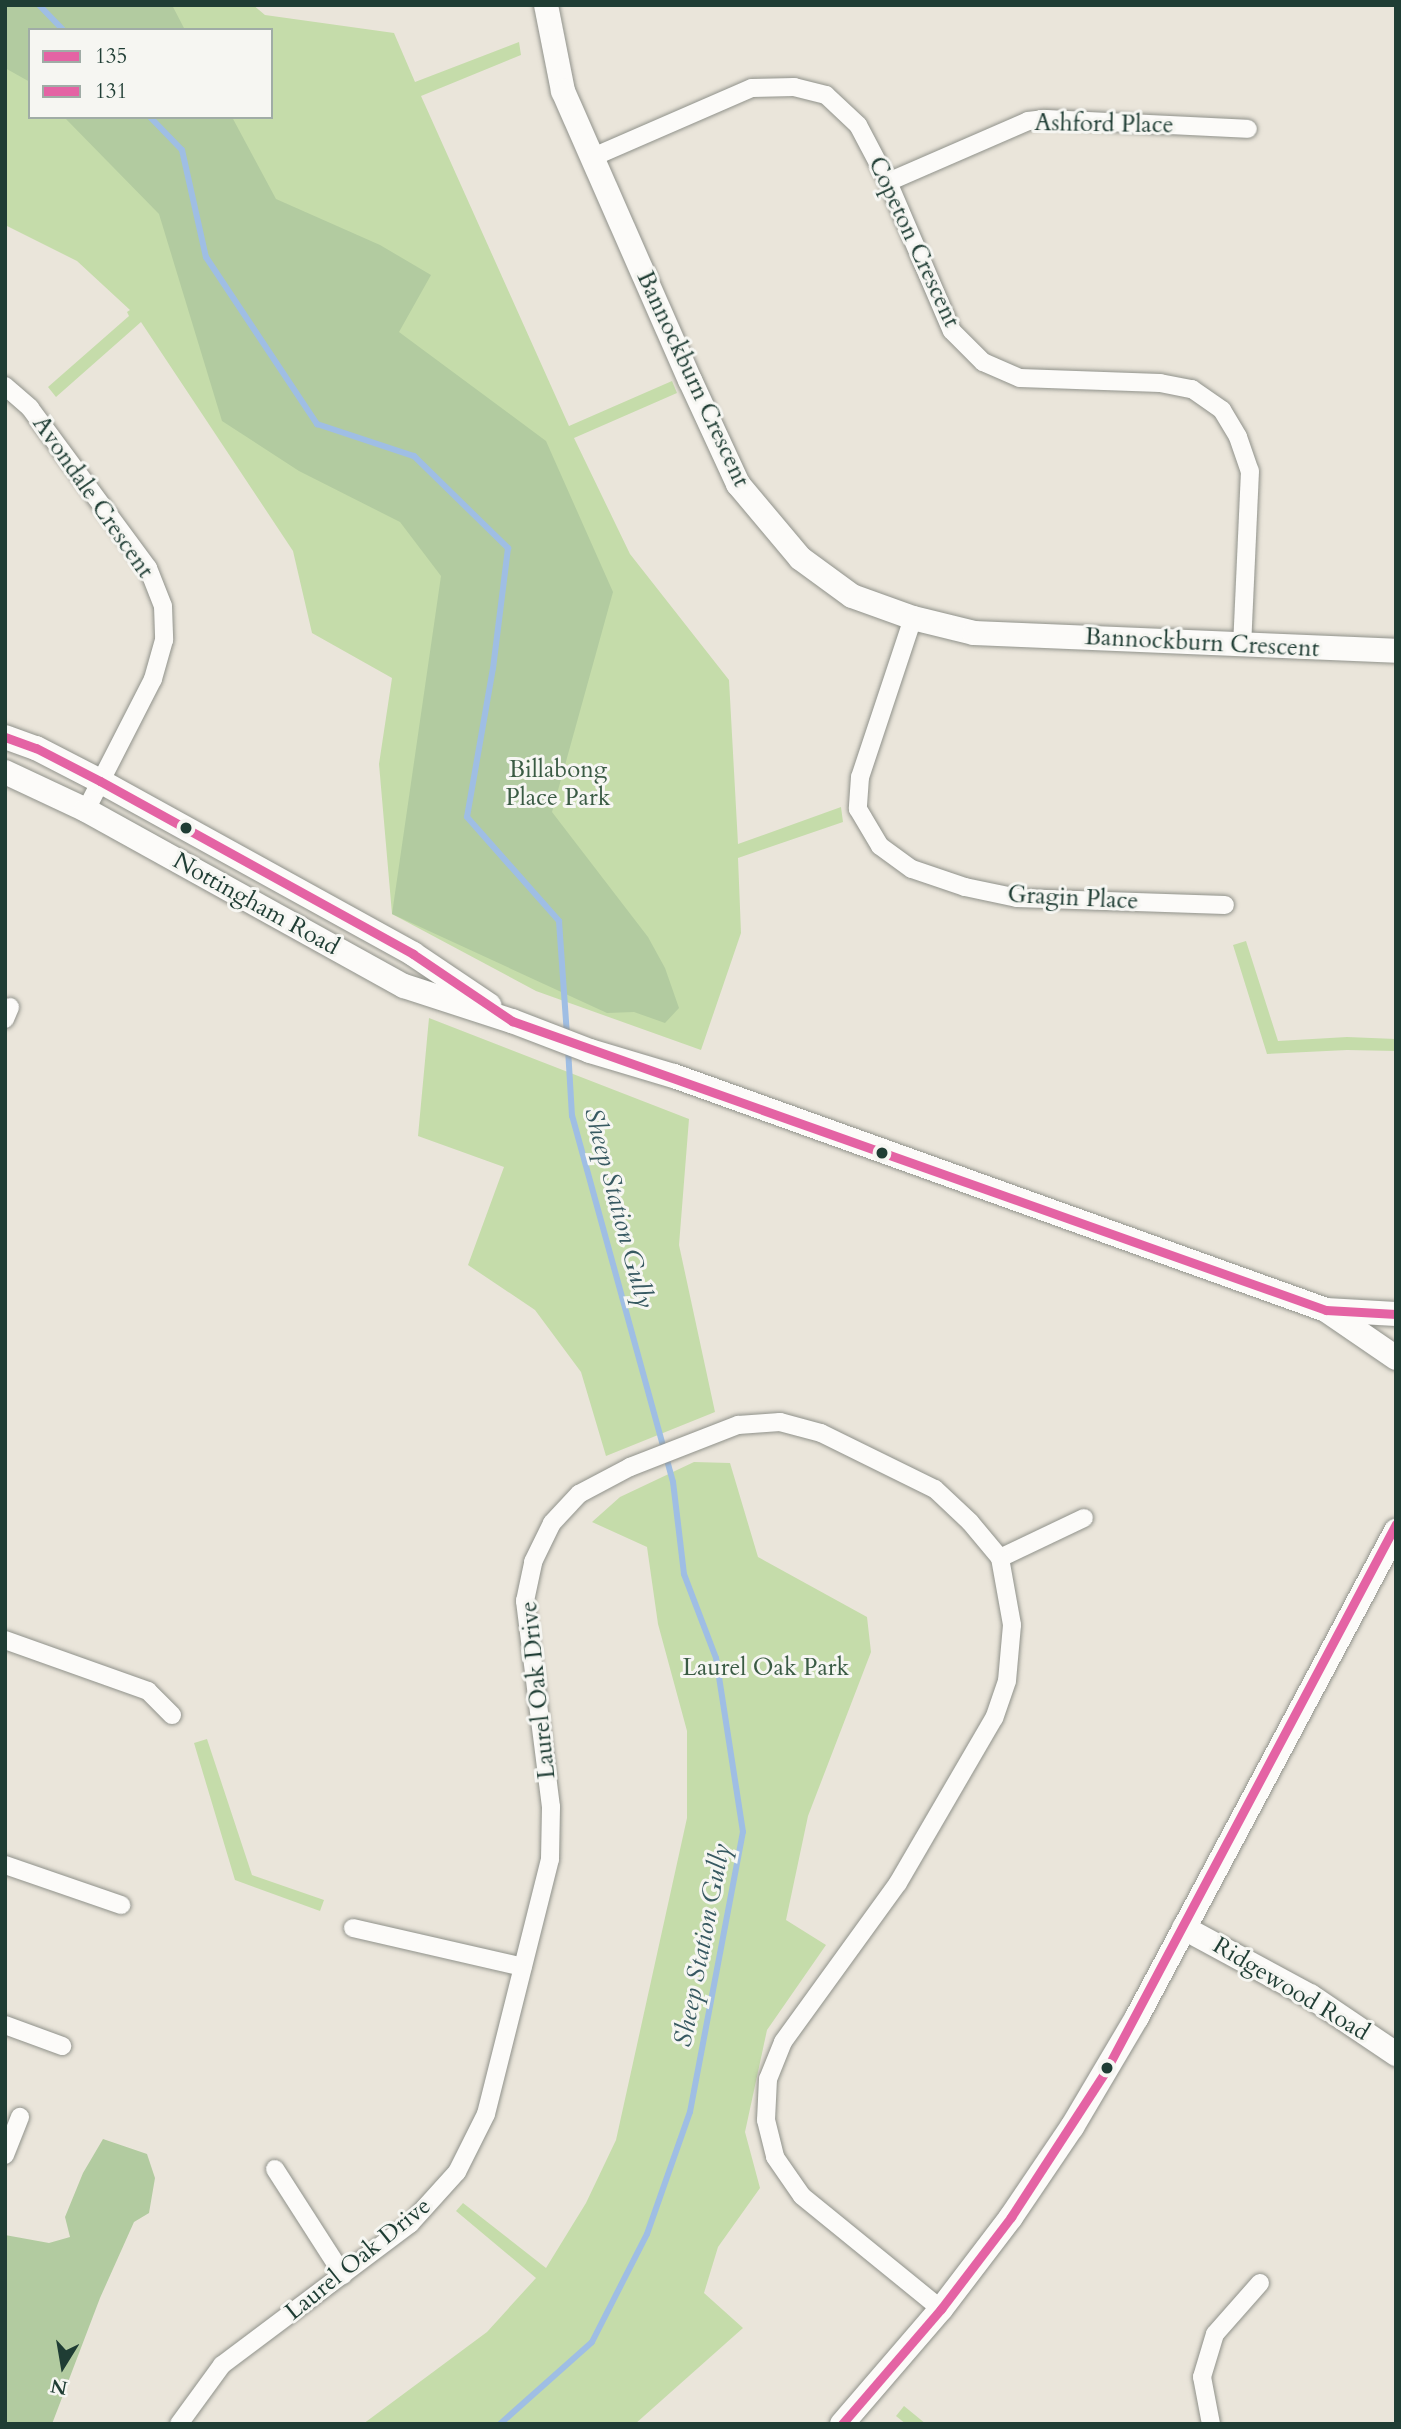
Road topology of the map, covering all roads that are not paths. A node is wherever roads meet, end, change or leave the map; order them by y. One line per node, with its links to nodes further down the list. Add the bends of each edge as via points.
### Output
1 (546, 5): 3 (street, Bannockburn Crescent, via 563,91)
2 (1248, 129): 4 (street, Ashford Place, via 1028,121)
3 (593, 157): 4 (street, Copeton Crescent, via 752,88 794,87 826,95 858,125); 6 (street, Bannockburn Crescent, via 738,484 800,558 852,596)
4 (888, 182): 7 (street, Copeton Crescent, via 952,331 983,362 1020,378 1160,383 1192,389 1223,410 1250,471)
5 (5, 386): 11 (street, Avondale Crescent, via 30,408 148,568 163,607 164,640 153,679)
6 (913, 618): 7 (street, Bannockburn Crescent, via 974,633); 13 (street, Gragin Place, via 860,777 858,809 880,846 912,869 1017,898)
7 (1242, 646): 8 (street, Bannockburn Crescent)
8 (1396, 652)
9 (5, 737): 11 (street, Nottingham Road)
10 (5, 772): 12 (street, Nottingham Road)
11 (100, 781): 12 (street, Avondale Crescent); 14 (street, Nottingham Road, via 413,954)
12 (86, 810): 14 (street, Nottingham Road, via 404,986)
13 (1225, 905)
14 (512, 1021): 15 (street, Nottingham Road)
15 (1326, 1310): 16 (street, Nottingham Road); 17 (street, Nottingham Road)
16 (1396, 1314)
17 (1396, 1358)
18 (1084, 1518): 20 (street)
19 (1394, 1530): 26 (street)
20 (1000, 1558): 27 (street, Laurel Oak Drive, via 935,1489 821,1433 780,1422 738,1424 630,1467 579,1494 552,1523 533,1562 525,1601 551,1807 550,1859); 36 (street, Laurel Oak Drive, via 1012,1625 1007,1681 994,1718 898,1883 783,2042 768,2079 766,2120 775,2157 802,2196)
21 (5, 1640): 22 (street, via 148,1691)
22 (172, 1715)
23 (5, 1865): 24 (street)
24 (121, 1905)
25 (353, 1928): 27 (street)
26 (1184, 1928): 30 (street, Ridgewood Road, via 1310,1996); 36 (street, via 1072,2127)
27 (523, 1967): 34 (street, Laurel Oak Drive, via 486,2114 457,2172 410,2224)
28 (5, 2025): 29 (street)
29 (62, 2046)
30 (1394, 2049)
31 (20, 2117): 32 (street)
32 (5, 2155)
33 (275, 2169): 34 (street)
34 (343, 2276): 37 (street, Laurel Oak Drive, via 222,2365)
35 (1260, 2283): 39 (street, via 1214,2334 1202,2377)
36 (942, 2309): 38 (street)
37 (179, 2424)
38 (842, 2424)
39 (1211, 2424)

